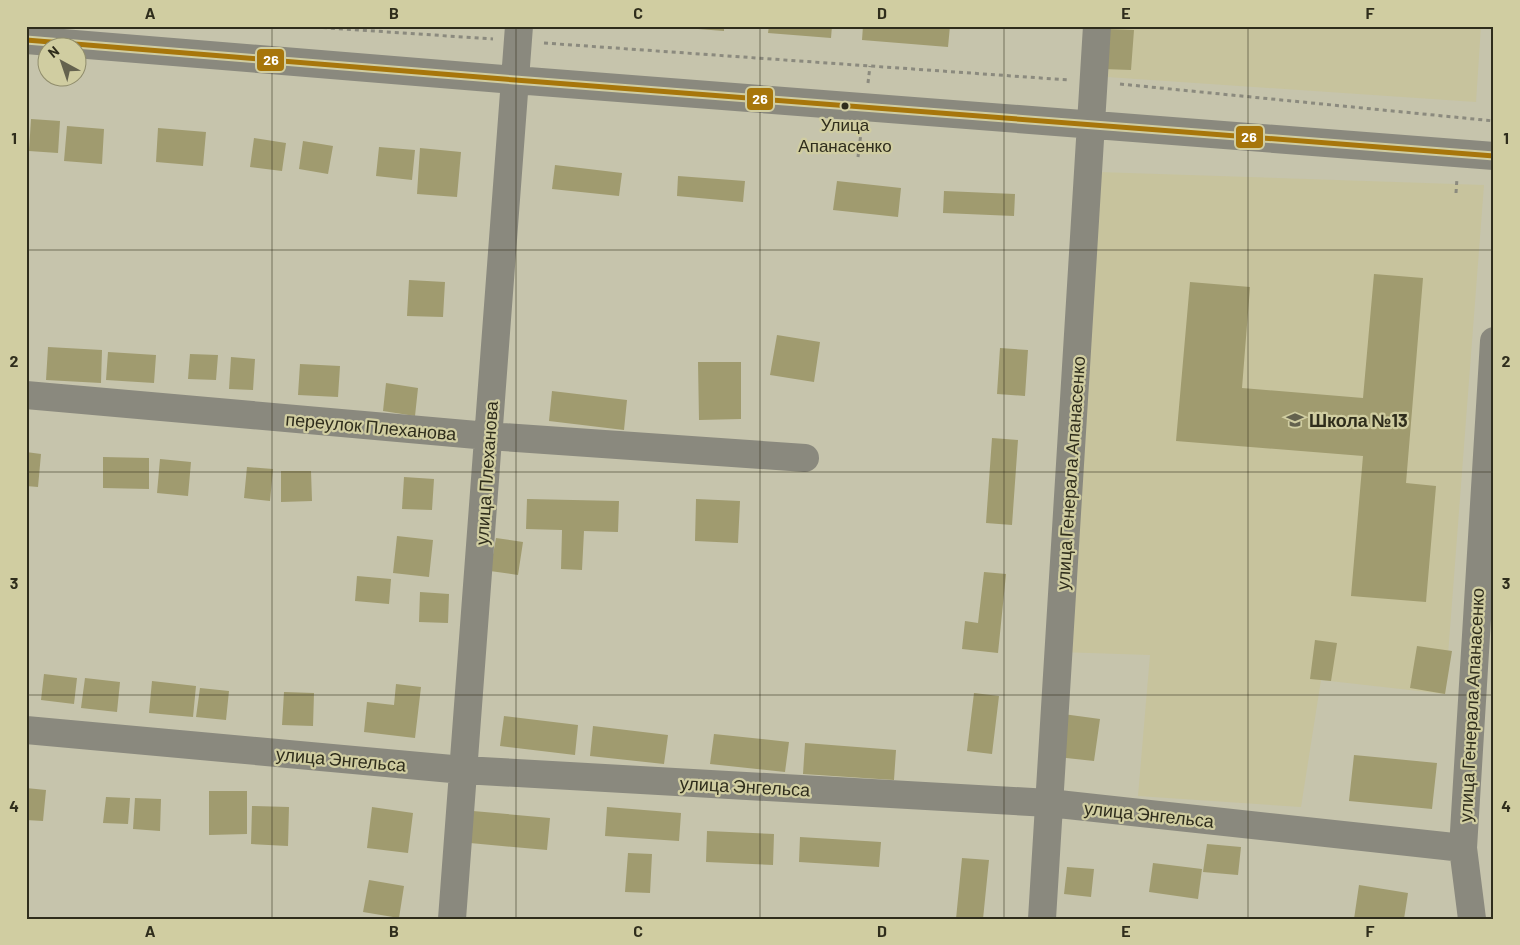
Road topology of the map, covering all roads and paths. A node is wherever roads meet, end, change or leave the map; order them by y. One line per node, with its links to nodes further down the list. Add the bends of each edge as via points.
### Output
1 (299, 26): 3 (path)
2 (1097, 26): 6 (street, улица Генерала Апанасенко)
3 (519, 34): 5 (street, улица Плеханова); 6 (path)
4 (26, 40): 5 (street)
5 (515, 80): 8 (street); 12 (street, улица Плеханова)
6 (1094, 82): 7 (path); 8 (street, улица Генерала Апанасенко)
7 (1494, 121)
8 (1091, 124): 9 (street); 16 (street, улица Генерала Апанасенко)
9 (1494, 156)
10 (1494, 341): 17 (street, улица Генерала Апанасенко)
11 (26, 395): 12 (street, переулок Плеханова)
12 (488, 436): 13 (street, переулок Плеханова); 15 (street, улица Плеханова)
13 (805, 458)
14 (26, 730): 15 (street, улица Энгельса)
15 (463, 770): 16 (street, улица Энгельса); 18 (street, улица Плеханова)
16 (1049, 804): 17 (street, улица Энгельса); 19 (street, улица Генерала Апанасенко)
17 (1463, 848): 20 (street, улица Генерала Апанасенко)
18 (452, 919)
19 (1042, 919)
20 (1472, 919)

